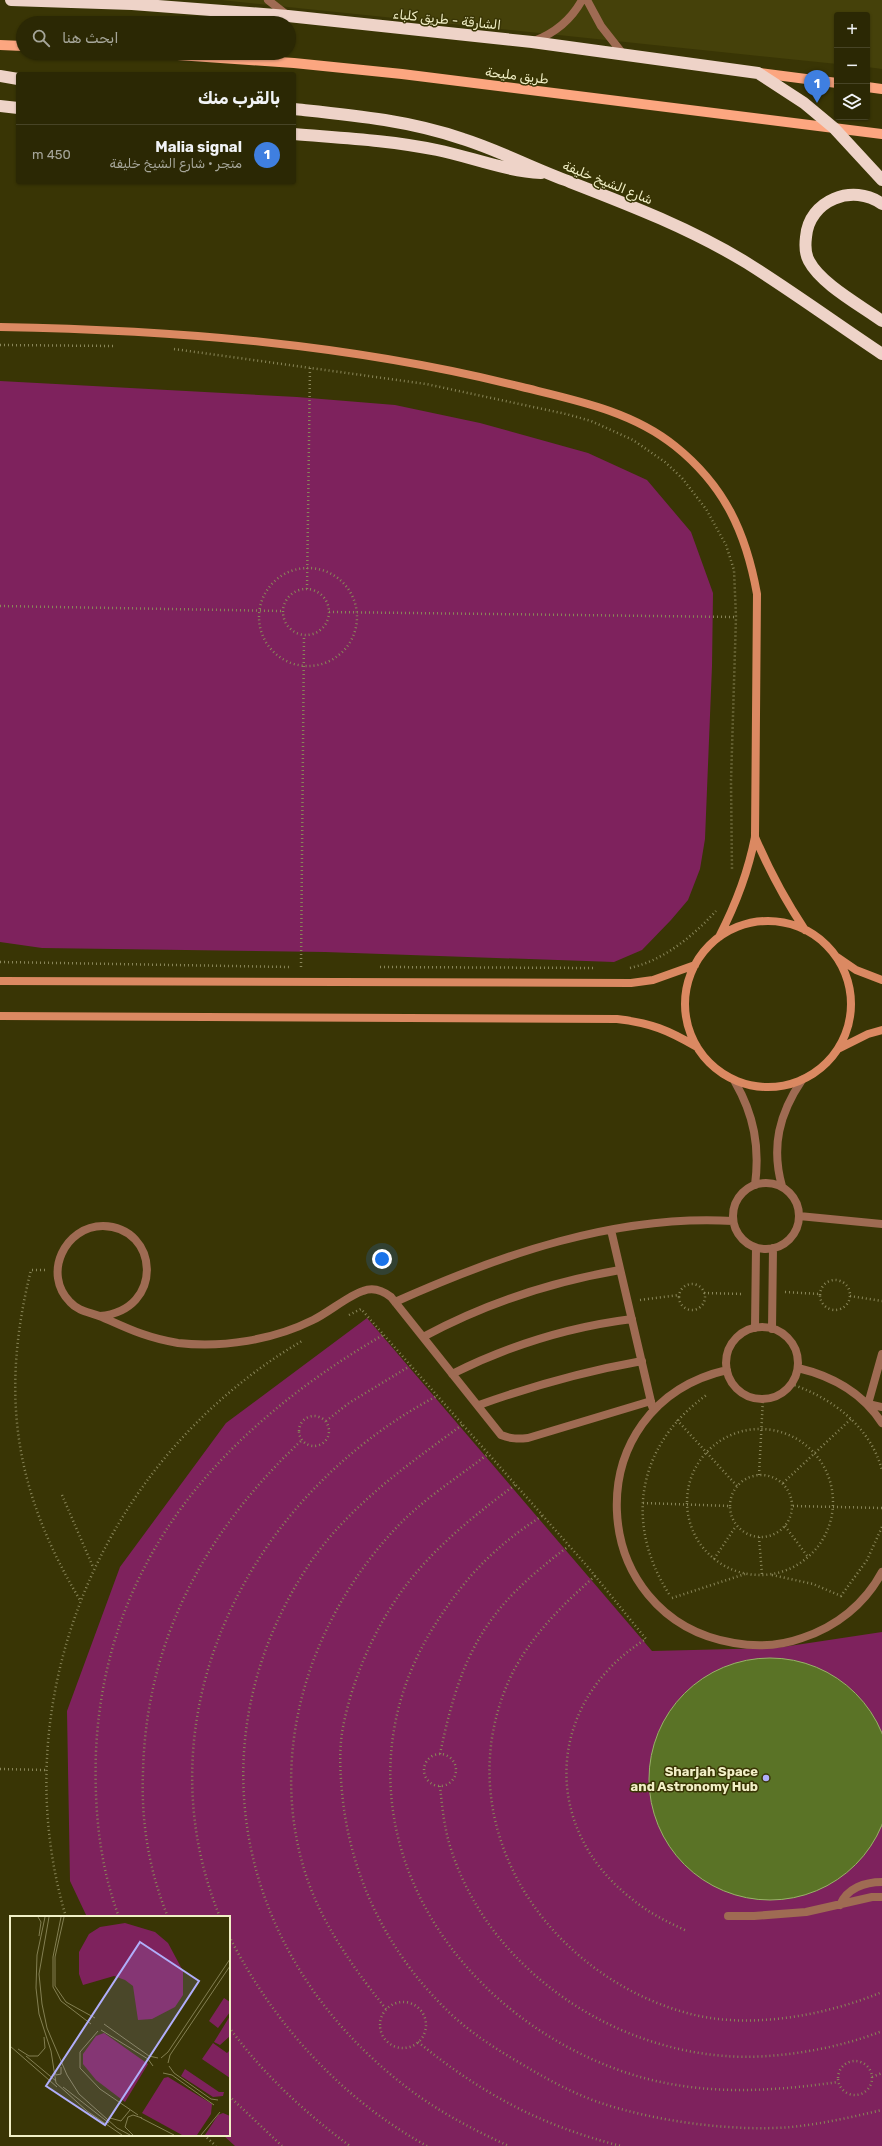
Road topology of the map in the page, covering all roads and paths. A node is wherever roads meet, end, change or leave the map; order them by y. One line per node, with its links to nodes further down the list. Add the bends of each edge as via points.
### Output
1 (11, 0): 5 (highway, الشارقة - طريق كلباء, via 132,4)
2 (268, 0): 5 (street)
3 (582, 0): 7 (street, via 569,19 558,29)
4 (587, 0): 10 (street, via 601,26)
5 (288, 16)
6 (296, 17): 7 (highway, الشارقة - طريق كلباء)
7 (532, 42): 10 (highway, الشارقة - طريق كلباء)
8 (0, 45): 9 (main road)
9 (16, 46)
10 (623, 54): 12 (highway, الشارقة - طريق كلباء)
11 (250, 60): 21 (main road, طريق مليحة, via 402,74)
12 (758, 73): 15 (main road); 21 (highway, via 804,103)
13 (0, 76): 14 (highway)
14 (16, 78)
15 (834, 84)
16 (870, 87): 17 (main road)
17 (882, 89)
18 (0, 106): 19 (highway)
19 (16, 108)
20 (296, 109): 24 (highway, شارع الشيخ خليفة, via 369,116 431,129 491,148)
21 (834, 128): 23 (main road, طريق مليحة); 25 (highway)
22 (296, 134): 24 (highway, via 408,144 518,171)
23 (882, 134)
24 (548, 174): 32 (highway, شارع الشيخ خليفة, via 648,213 714,245 747,263)
25 (882, 180)
26 (882, 204): 27 (highway, via 867,196 852,194 836,197 823,204 813,216 806,230 805,245 808,260 818,273)
27 (882, 321)
28 (0, 327): 44 (street, via 148,331 222,337 393,360 493,380 615,412 646,426 675,445 722,495 739,526 751,560 757,594 758,623)
29 (0, 345): 30 (path)
30 (117, 346)
31 (171, 349): 33 (path)
32 (882, 354)
33 (310, 366): 34 (path); 41 (path, via 426,384 566,414 591,421 633,440 665,462 682,478 706,509 726,545 734,570)
34 (307, 568): 35 (path); 37 (path, via 289,572 273,583 262,600); 40 (path, via 324,571 338,578 352,594)
35 (307, 589): 38 (path, via 298,590 290,595); 39 (path, via 317,592 324,598)
36 (0, 606): 37 (path)
37 (260, 610): 38 (path); 43 (path, via 261,632 273,652 282,659)
38 (283, 611): 42 (path, via 284,621 290,629)
39 (329, 612): 40 (path); 42 (path, via 323,627 314,633)
40 (358, 613): 41 (path); 43 (path, via 357,626 347,648 327,662)
41 (736, 617): 45 (path)
42 (304, 635): 43 (path)
43 (304, 666): 52 (path)
44 (755, 837): 47 (street, via 785,900); 48 (street, via 736,906)
45 (731, 875)
46 (717, 910): 56 (path, via 689,938 666,954 641,966)
47 (805, 930): 48 (street, via 776,922 746,924); 49 (street, via 823,941)
48 (719, 937): 51 (street)
49 (837, 956): 57 (street, via 856,970); 62 (street, via 847,978 852,1002 848,1027)
50 (0, 962): 52 (path)
51 (695, 965): 58 (street, via 653,980 631,983); 61 (street, via 685,1007 688,1028)
52 (301, 967): 53 (path)
53 (309, 967)
54 (372, 967): 55 (path)
55 (596, 968)
56 (626, 969)
57 (882, 980)
58 (0, 982)
59 (0, 1016): 61 (street, via 617,1019 643,1022 670,1031)
60 (882, 1030): 62 (street)
61 (697, 1047): 64 (street, via 712,1066)
62 (838, 1049): 63 (street, via 822,1067)
63 (802, 1080): 64 (street, via 779,1087); 66 (street, via 779,1124 776,1157)
64 (735, 1082): 65 (street, via 754,1126 757,1159)
65 (755, 1185): 66 (street, via 763,1183); 68 (street, via 746,1189 735,1203)
66 (782, 1186): 67 (street, via 794,1199)
67 (799, 1216): 69 (street); 72 (street, via 794,1233 782,1246)
68 (732, 1221): 70 (street, via 672,1220); 71 (street, via 743,1241)
69 (882, 1224)
70 (611, 1230): 74 (street); 82 (street, via 524,1252 437,1283)
71 (756, 1248): 72 (street); 77 (street)
72 (773, 1248): 75 (street)
73 (57, 1270): 84 (street, via 62,1292 69,1302 78,1309); 84 (street, via 59,1258 72,1238 92,1227 116,1228 135,1240 146,1261 145,1284 133,1304 112,1315); 142 (path, via 31,1270 14,1342 12,1416 21,1466 37,1517 49,1546)
74 (620, 1270): 83 (street); 90 (street, via 518,1294 486,1306)
75 (772, 1291): 78 (path); 88 (street)
76 (704, 1293): 77 (path); 79 (path, via 698,1286 688,1285); 79 (path, via 703,1303 695,1310 686,1308 679,1300)
77 (756, 1294): 87 (street)
78 (820, 1294): 80 (path, via 826,1284 836,1281 846,1286); 80 (path, via 824,1305 834,1310 845,1307)
79 (679, 1296): 83 (path)
80 (850, 1296): 81 (path)
81 (882, 1301)
82 (395, 1302): 84 (street, via 383,1292 368,1289 312,1321 289,1330 248,1340 212,1344 190,1344 159,1339 122,1328); 90 (street)
83 (628, 1302): 86 (street)
84 (100, 1316)
85 (347, 1316): 89 (path, via 361,1309)
86 (632, 1319): 93 (street); 97 (street, via 600,1323 539,1338)
87 (755, 1328): 88 (street); 96 (street, via 739,1336 732,1343 728,1351)
88 (772, 1329): 95 (street, via 787,1337 792,1343 798,1359)
89 (383, 1335): 94 (path); 153 (path, via 292,1394 243,1438 181,1507 156,1545 132,1591 115,1637 106,1672 96,1767 96,1799 102,1852)
90 (423, 1337): 97 (street)
91 (305, 1339): 136 (path, via 233,1390 184,1436 163,1459 126,1509)
92 (881, 1358): 102 (street)
93 (642, 1361): 103 (street, via 562,1378); 104 (street)
94 (410, 1366): 100 (path); 108 (path, via 349,1403)
95 (798, 1368): 99 (street); 102 (street, via 836,1380)
96 (727, 1370): 98 (street); 104 (street, via 687,1383)
97 (452, 1374): 103 (street)
98 (730, 1378): 101 (street, via 741,1392 749,1397); 107 (path)
99 (791, 1384): 101 (street, via 776,1396); 106 (path, via 822,1397)
100 (437, 1396): 110 (path); 155 (path, via 366,1440 319,1482 296,1508 257,1562 221,1628 205,1677 199,1706 193,1772 198,1834 208,1884)
101 (763, 1398): 111 (path)
102 (868, 1404): 105 (street); 109 (street)
103 (479, 1405): 104 (street, via 501,1435 517,1439)
104 (652, 1405): 137 (street, via 634,1434 622,1464 617,1513 623,1548 638,1580 649,1595 675,1619 724,1642 760,1646 796,1641 844,1617 870,1592)
105 (882, 1407)
106 (851, 1418): 115 (path); 116 (path, via 874,1449)
107 (677, 1420): 113 (path); 122 (path, via 652,1460 646,1477)
108 (326, 1422): 112 (path, via 328,1436 321,1444 311,1446); 112 (path, via 317,1416 303,1421 299,1430)
109 (882, 1423)
110 (462, 1425): 114 (path); 174 (path, via 368,1496 329,1539 296,1587 272,1634 256,1680 247,1724 242,1784 251,1850 267,1903 289,1950 318,1994 358,2043 406,2086 454,2118)
111 (762, 1430): 113 (path, via 741,1432 728,1437); 115 (path, via 782,1433 795,1439); 117 (path)
112 (302, 1440): 154 (path, via 260,1482 220,1533 185,1593 160,1657 146,1721 142,1784 153,1877)
113 (706, 1452): 120 (path); 123 (path, via 691,1477)
114 (488, 1454): 119 (path); 160 (path, via 417,1508 365,1564 342,1600 319,1645 306,1680 297,1718 291,1789 301,1860 310,1886 332,1930 363,1981)
115 (814, 1454): 118 (path); 126 (path, via 829,1481)
116 (882, 1470)
117 (759, 1475): 118 (path, via 768,1475); 120 (path, via 751,1476)
118 (783, 1483): 125 (path)
119 (515, 1485): 128 (path); 168 (path, via 451,1537 408,1583 371,1643 350,1700 342,1729 344,1811 357,1868 382,1927 424,1985 474,2034 545,2079 596,2101 642,2114 751,2127 815,2124)
120 (737, 1486): 124 (path)
121 (62, 1495): 136 (path)
122 (643, 1504): 123 (path); 138 (path, via 643,1531 647,1548 672,1598)
123 (687, 1505): 124 (path); 135 (path, via 692,1532)
124 (730, 1506): 129 (path)
125 (792, 1506): 126 (path); 130 (path, via 792,1513)
126 (832, 1507): 127 (path); 134 (path, via 825,1535)
127 (882, 1508)
128 (542, 1516): 133 (path); 166 (path, via 503,1543 469,1576 430,1632 406,1681 393,1737 390,1775 394,1816 404,1857 420,1898 441,1936 488,1989 534,2027 589,2057 642,2077 697,2089 758,2090)
129 (736, 1526): 132 (path, via 747,1534); 135 (path)
130 (785, 1526): 132 (path, via 773,1535); 134 (path)
131 (882, 1527): 139 (path, via 868,1560 842,1596 813,1584)
132 (759, 1537): 140 (path)
133 (569, 1546): 141 (path); 145 (path, via 532,1575 480,1634 456,1686)
134 (808, 1557): 139 (path, via 796,1565)
135 (714, 1559): 138 (path, via 732,1570)
136 (94, 1568): 142 (path)
137 (882, 1572)
138 (745, 1574): 140 (path)
139 (770, 1574): 140 (path)
140 (762, 1575)
141 (595, 1576): 157 (path, via 646,1639 619,1658 606,1671 587,1697 578,1716 567,1762 571,1810 588,1850 615,1884 648,1912); 159 (path, via 559,1609 527,1650 503,1695 492,1740 490,1786 499,1836 515,1876 539,1914 556,1934 595,1969 640,1995 688,2014 742,2019 796,2016 840,2007)
142 (80, 1600): 143 (path, via 59,1661)
143 (51, 1695)
144 (47, 1723): 147 (path)
145 (440, 1754): 148 (path, via 431,1757 424,1770 431,1783); 148 (path, via 450,1757 456,1770 450,1783)
146 (0, 1769): 147 (path)
147 (45, 1770): 152 (path, via 50,1844)
148 (440, 1786): 162 (path, via 445,1826 454,1858 487,1920 512,1952 541,1981 590,2015 636,2036 682,2050 725,2056 776,2055 827,2047)
149 (882, 1882): 151 (street, via 868,1883 854,1889)
150 (882, 1897): 151 (street)
151 (840, 1905): 156 (street, via 780,1915)
152 (66, 1916)
153 (119, 1916)
154 (168, 1916)
155 (220, 1916)
156 (728, 1916)
157 (687, 1931)
158 (230, 1938): 173 (path, via 270,2005 314,2058 362,2103)
159 (882, 1992)
160 (386, 2009): 163 (path, via 382,2014 380,2027 384,2039 400,2048 407,2048); 163 (path, via 401,2001 413,2003 422,2010 426,2027)
161 (230, 2028): 172 (path, via 257,2062 297,2104)
162 (882, 2031)
163 (418, 2042): 175 (path, via 467,2080 516,2108 572,2131)
164 (882, 2073): 165 (path)
165 (872, 2077): 166 (path, via 866,2091 857,2095 847,2094); 166 (path, via 868,2067 854,2061 841,2068)
166 (838, 2082)
167 (230, 2097): 171 (path)
168 (882, 2110)
169 (205, 2136): 170 (path)
170 (216, 2146)
171 (282, 2146)
172 (350, 2146)
173 (427, 2146)
174 (508, 2146)
175 (621, 2146)

